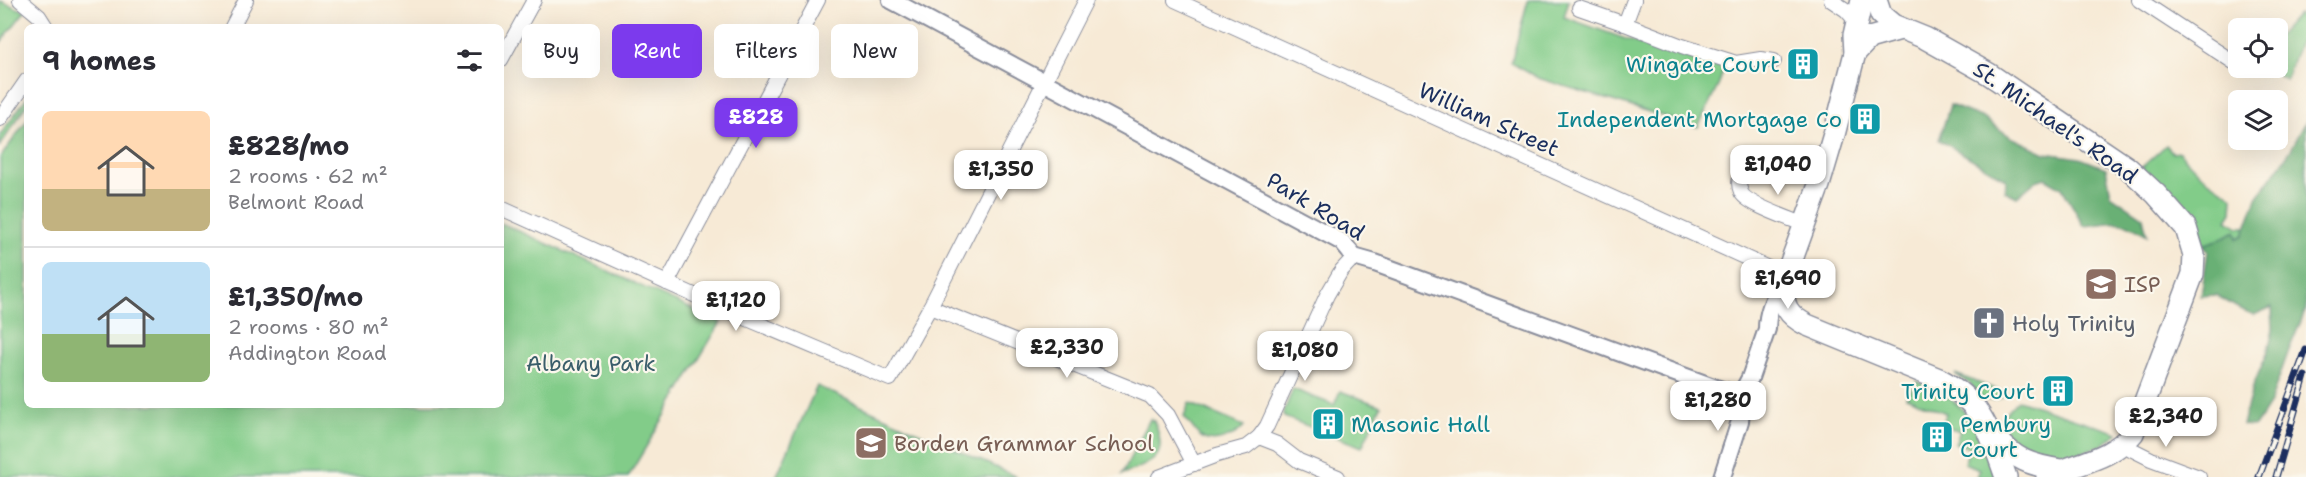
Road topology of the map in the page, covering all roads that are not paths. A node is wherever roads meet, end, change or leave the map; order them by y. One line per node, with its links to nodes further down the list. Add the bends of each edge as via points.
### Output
1 (20, 0): 15 (street)
2 (246, 0): 16 (street)
3 (534, 0): 20 (street)
4 (818, 0): 31 (street)
5 (891, 0): 23 (street, Park Road)
6 (1086, 0): 23 (street)
7 (1175, 0): 30 (street, William Street)
8 (1634, 0): 17 (street)
9 (1832, 0): 14 (street)
10 (1862, 0): 14 (main road)
11 (1876, 0): 18 (main road, St. Michael's Road, via 1881,15)
12 (2139, 0): 21 (street)
13 (1579, 8): 17 (street)
14 (1856, 21): 19 (main road)
15 (44, 24)
16 (234, 24)
17 (1625, 24): 22 (street, via 1736,63)
18 (1901, 29): 19 (main road, via 1869,38); 38 (main road, St. Michael's Road, via 1989,74 2087,139 2139,178 2186,228 2194,255 2193,274 2135,427)
19 (1855, 53): 28 (main road, via 1830,152)
20 (504, 55)
21 (2228, 58)
22 (1774, 61)
23 (1044, 81): 29 (street, Park Road, via 1342,242); 32 (street)
24 (24, 84): 25 (street)
25 (0, 119)
26 (1744, 168): 28 (street, via 1739,180 1741,194 1750,202)
27 (504, 209): 31 (street)
28 (1805, 225): 30 (main road)
29 (1354, 258): 35 (street, Park Road, via 1716,388); 37 (street, via 1327,295)
30 (1785, 280): 33 (main road, via 1784,301); 34 (street, via 1773,301)
31 (667, 283): 32 (street, via 890,379)
32 (930, 307): 39 (street, via 1150,396 1168,415)
33 (1793, 318): 34 (street, via 1778,321); 36 (main road, via 1958,389 1983,416)
34 (1767, 329): 35 (street)
35 (1743, 392): 44 (street, via 1740,421)
36 (1990, 431): 41 (main road, St. Michael's Road, via 2019,459); 45 (main road)
37 (1259, 437): 39 (street, via 1246,447); 43 (street, via 1277,444 1299,461)
38 (2121, 444): 40 (main road, St. Michael's Road); 46 (street)
39 (1194, 464): 42 (street)
40 (2085, 471): 41 (main road, St. Michael's Road)
41 (2054, 473)
42 (1159, 477)
43 (1338, 477)
44 (1722, 477)
45 (2006, 477)
46 (2199, 477)

